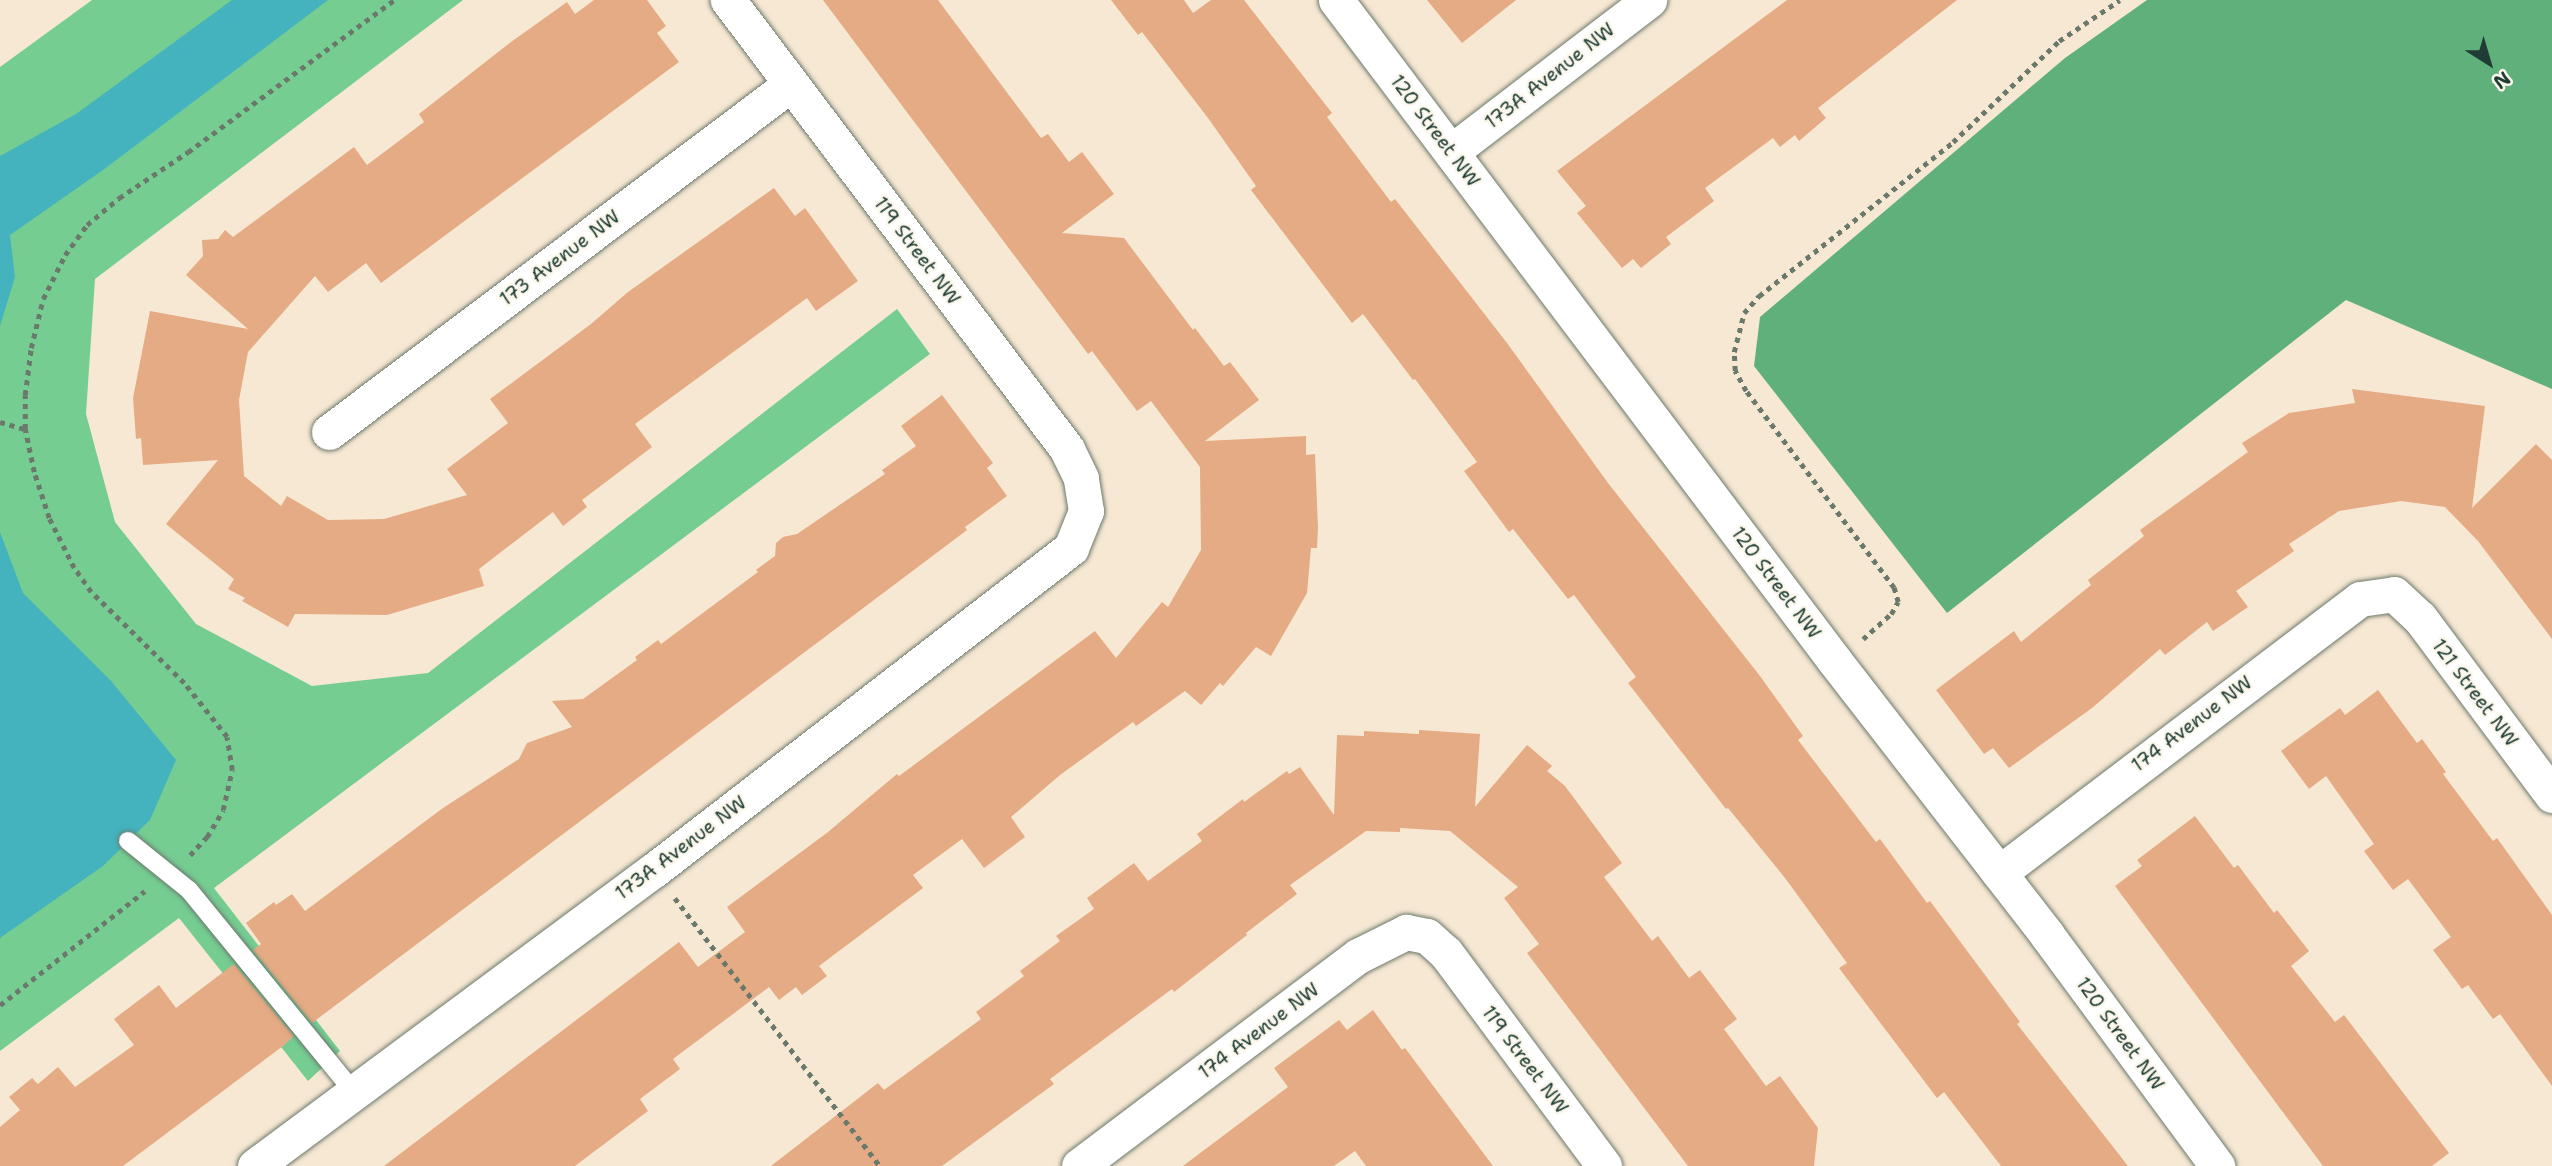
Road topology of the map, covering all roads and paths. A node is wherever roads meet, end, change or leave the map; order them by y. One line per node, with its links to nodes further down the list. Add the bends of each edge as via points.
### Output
1 (394, 0): 9 (path, via 87,225 43,299 31,348)
2 (728, 0): 6 (street, 119 Street NW)
3 (1336, 0): 7 (street, 120 Street NW)
4 (1648, 0): 7 (street, 173A Avenue NW)
5 (2120, 0): 13 (path, via 2059,41 1953,142 1759,296 1744,313 1734,352 1735,371 1895,588 1898,601 1891,614)
6 (791, 84): 10 (street, 173 Avenue NW); 11 (street, 119 Street NW, via 1067,449 1081,478)
7 (1451, 152): 13 (street, 120 Street NW)
8 (0, 422): 9 (path)
9 (25, 429): 17 (path, via 49,518 74,568 112,615 184,683 227,737 232,770 223,810 207,837)
10 (328, 432)
11 (1086, 511): 16 (street, 173A Avenue NW, via 1071,548)
12 (2394, 594): 14 (street, 121 Street NW, via 2420,618); 18 (street, 174 Avenue NW, via 2360,599)
13 (1834, 660): 18 (street, 120 Street NW)
14 (2552, 795)
15 (128, 841): 17 (lane)
16 (653, 870): 21 (street, 173A Avenue NW); 23 (path)
17 (167, 873): 20 (path); 21 (lane, via 189,890)
18 (1999, 873): 26 (street, 120 Street NW)
19 (1446, 953): 24 (street, 174 Avenue NW, via 1427,936 1406,932 1358,956); 25 (street, 119 Street NW)
20 (0, 1005)
21 (354, 1092): 22 (street, 173A Avenue NW)
22 (255, 1166)
23 (880, 1166)
24 (1079, 1166)
25 (1604, 1166)
26 (2217, 1166)

